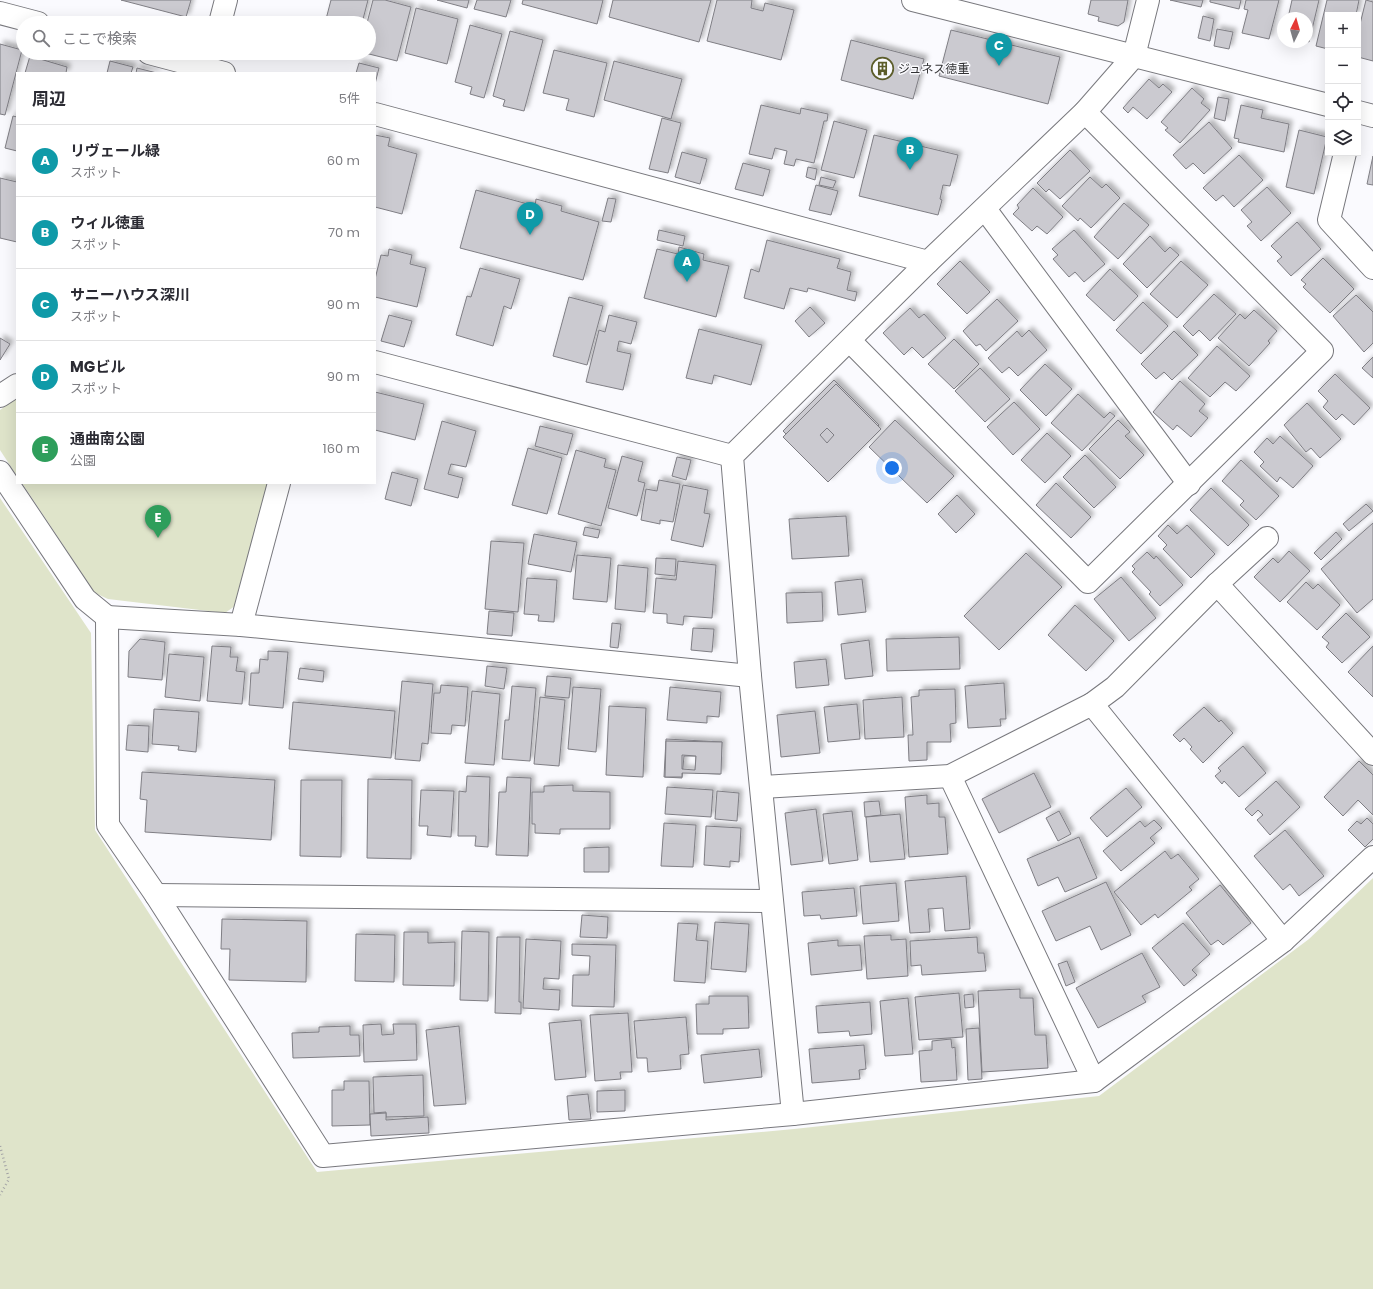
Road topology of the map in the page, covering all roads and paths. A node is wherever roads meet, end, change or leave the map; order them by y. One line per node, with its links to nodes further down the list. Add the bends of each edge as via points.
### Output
1 (226, 0): 5 (street)
2 (913, 0): 7 (street)
3 (1148, 0): 7 (street)
4 (0, 13): 6 (street)
5 (222, 16)
6 (16, 17)
7 (1134, 56): 10 (street); 11 (street)
8 (181, 60): 9 (street)
9 (213, 67)
10 (1325, 104)
11 (1085, 112): 16 (street); 26 (street, via 1322,350)
12 (1361, 113): 14 (street)
13 (376, 114): 17 (street)
14 (1373, 116)
15 (1344, 156): 18 (street, via 1329,220)
16 (985, 209): 17 (street); 26 (street)
17 (928, 262): 19 (street)
18 (1373, 268)
19 (850, 341): 23 (street); 26 (street, via 1088,582)
20 (376, 362): 23 (street)
21 (16, 386): 22 (street)
22 (0, 396)
23 (732, 456): 31 (street)
24 (0, 472): 29 (street, via 84,599)
25 (279, 484): 30 (street)
26 (1189, 484)
27 (1267, 538): 28 (street)
28 (1217, 584): 32 (street, via 1115,688); 33 (street)
29 (107, 617): 30 (street); 37 (street, via 108,825)
30 (241, 625): 31 (street)
31 (750, 676): 35 (street)
32 (1092, 704): 34 (street); 39 (street)
33 (1373, 754)
34 (950, 776): 35 (street); 40 (street)
35 (762, 787): 38 (street)
36 (1373, 857): 39 (street)
37 (156, 895): 38 (street); 41 (street, via 323,1156)
38 (772, 901): 41 (street)
39 (1282, 941): 40 (street)
40 (1094, 1081): 41 (street)
41 (793, 1114)
42 (0, 1146): 43 (path, via 9,1180)
43 (0, 1195)

